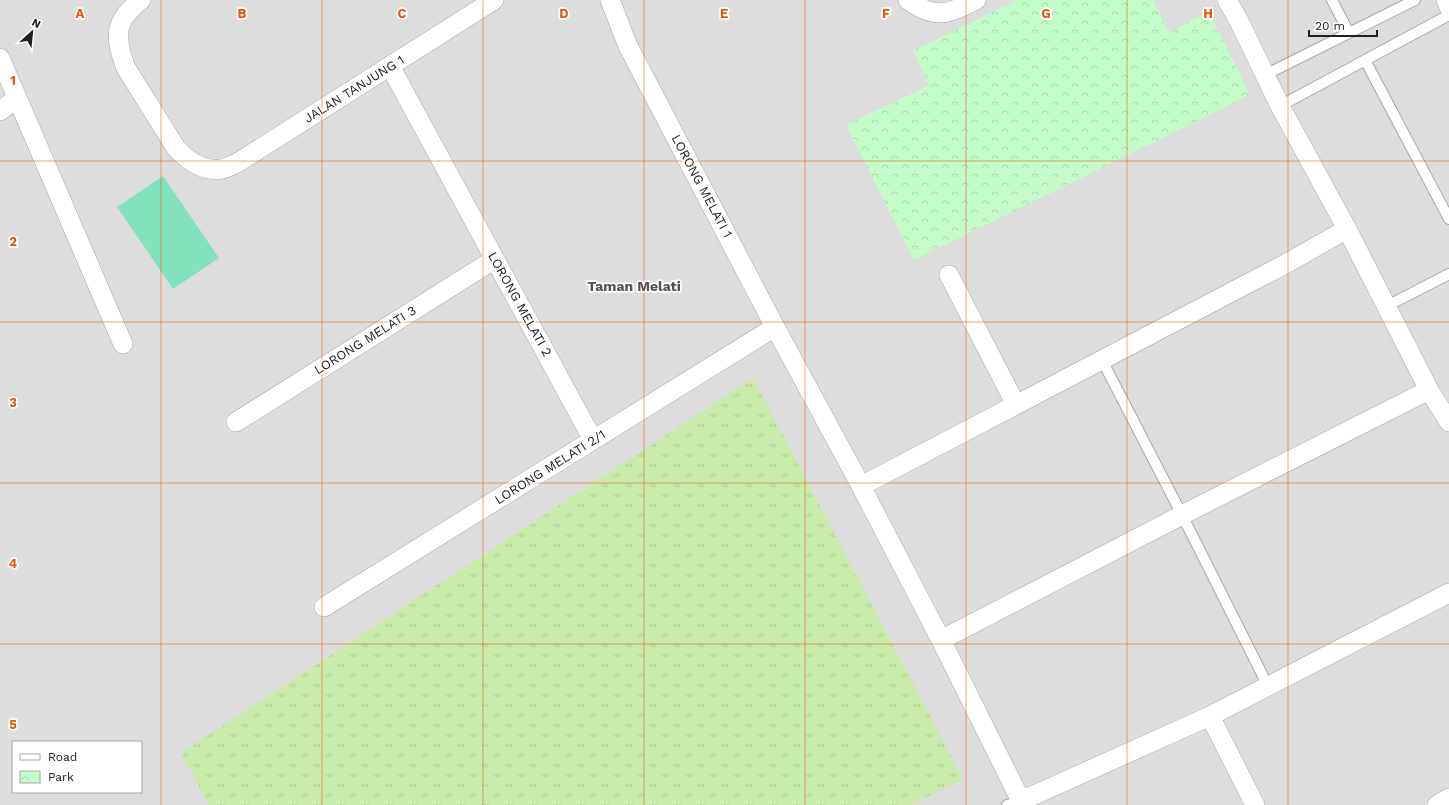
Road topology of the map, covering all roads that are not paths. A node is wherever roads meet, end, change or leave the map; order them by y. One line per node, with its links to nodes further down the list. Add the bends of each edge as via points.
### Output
1 (141, 0): 15 (street, JALAN TANJUNG 1, via 123,18 118,36 120,54 126,68 176,148 185,158 210,170 222,169 237,163)
2 (494, 0): 15 (street, JALAN TANJUNG 1)
3 (610, 0): 26 (street, LORONG MELATI 1, via 628,46)
4 (908, 0): 5 (street, via 929,11 941,13 952,12)
5 (976, 0)
6 (1227, 0): 16 (street)
7 (1332, 0): 12 (lane)
8 (1415, 0): 12 (lane)
9 (1446, 0): 10 (street)
10 (1449, 7)
11 (1449, 15): 14 (lane)
12 (1349, 33): 16 (lane)
13 (0, 58): 17 (street)
14 (1365, 60): 18 (lane); 20 (lane)
15 (390, 66): 22 (street, LORONG MELATI 2)
16 (1265, 75): 18 (street)
17 (17, 98): 19 (street); 27 (street)
18 (1280, 106): 21 (street)
19 (0, 111)
20 (1449, 219)
21 (1347, 229): 25 (street); 28 (street)
22 (495, 259): 31 (street, LORONG MELATI 3); 33 (street, LORONG MELATI 2)
23 (1449, 274): 25 (lane)
24 (949, 275): 30 (street)
25 (1387, 306): 29 (street)
26 (775, 327): 33 (street, LORONG MELATI 2/1); 34 (street, LORONG MELATI 1)
27 (123, 344)
28 (1102, 360): 30 (street); 35 (lane)
29 (1429, 390): 32 (street); 35 (street)
30 (1016, 405): 34 (street)
31 (236, 422)
32 (1449, 422)
33 (593, 440): 37 (street, LORONG MELATI 2/1)
34 (862, 486): 38 (street, LORONG MELATI 1)
35 (1182, 515): 38 (street); 39 (lane)
36 (1449, 593): 39 (street)
37 (324, 607)
38 (941, 640): 42 (street, LORONG MELATI 1)
39 (1268, 686): 40 (street)
40 (1210, 716): 42 (street); 43 (street)
41 (1449, 798): 44 (street)
42 (1017, 804)
43 (1255, 805)
44 (1437, 805)

